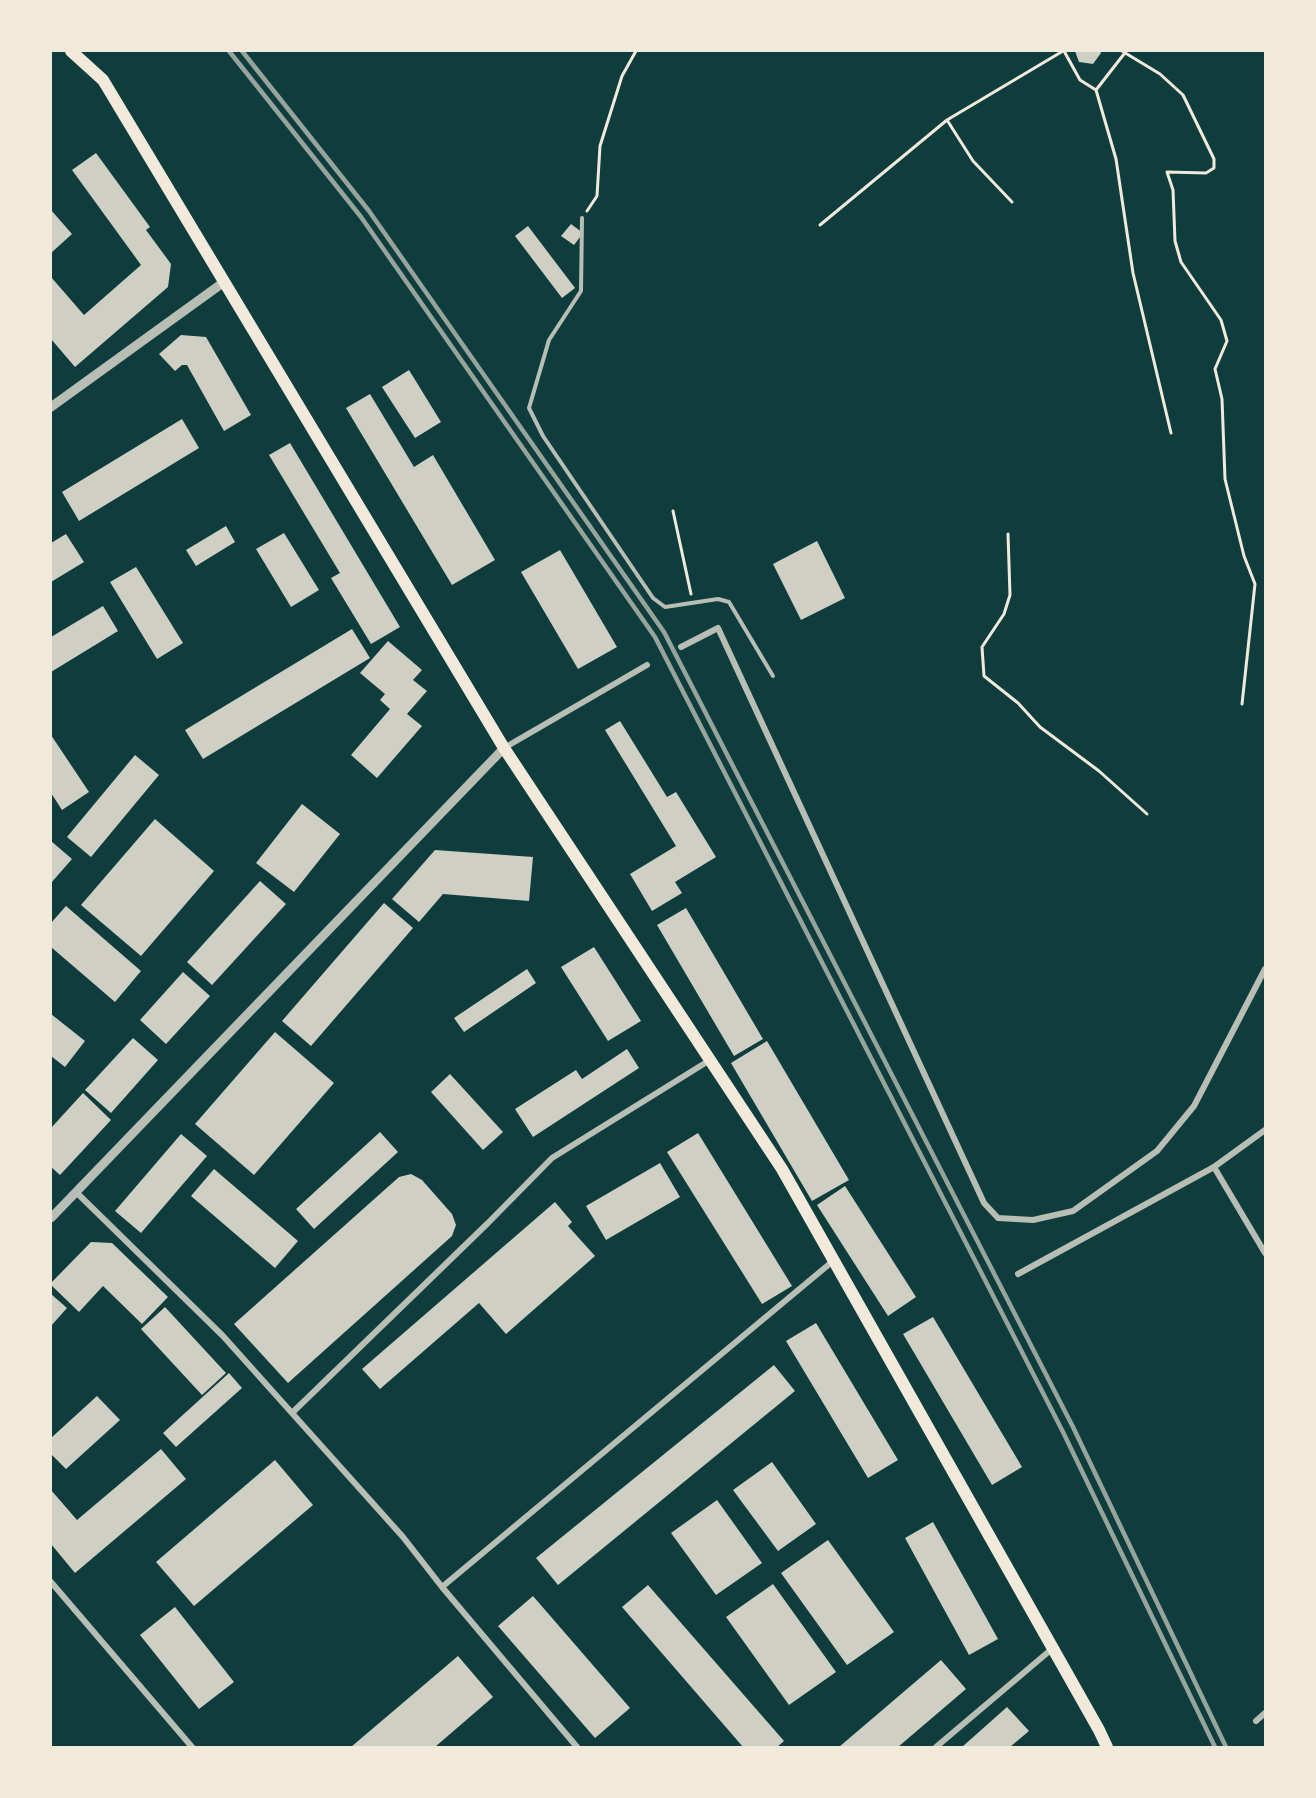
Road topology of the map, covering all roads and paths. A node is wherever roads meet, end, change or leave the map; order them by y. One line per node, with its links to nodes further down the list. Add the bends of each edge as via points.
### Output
1 (70, 51): 10 (main road, via 103,80)
2 (636, 51): 8 (path, via 622,76 600,146 597,196)
3 (1064, 51): 5 (path, via 1080,80); 6 (path)
4 (1123, 52): 5 (path); 19 (path, via 1160,74 1183,95 1214,159 1214,168 1206,173 1167,172 1173,190 1175,240 1181,262 1221,320 1227,341 1215,369 1222,399 1225,478 1255,584)
5 (1096, 90): 12 (path, via 1116,159 1133,273)
6 (947, 120): 7 (path, via 973,161); 9 (path)
7 (1012, 202)
8 (582, 218): 15 (lane, via 581,291 549,340 529,408 543,436 653,598 665,607)
9 (820, 225)
10 (224, 282): 11 (street); 20 (main road)
11 (51, 407)
12 (1171, 433)
13 (673, 511): 15 (path)
14 (1008, 534): 21 (path, via 1011,595 1004,614 982,647 984,676 1018,703 1040,728 1099,771)
15 (693, 603): 18 (lane, via 718,599 729,602)
16 (681, 647): 22 (street, via 718,628 984,1203 998,1218 1033,1220 1073,1211 1157,1150 1194,1106)
17 (647, 665): 20 (street)
18 (773, 676)
19 (1242, 704)
20 (504, 748): 23 (main road); 26 (street)
21 (1147, 814)
22 (1265, 969)
23 (710, 1060): 29 (main road, via 782,1169); 31 (street, via 552,1158)
24 (1265, 1130): 25 (street)
25 (1214, 1167): 28 (street); 30 (street)
26 (76, 1192): 27 (street); 31 (street, via 223,1336)
27 (51, 1218)
28 (1265, 1253)
29 (834, 1261): 33 (street); 34 (main road)
30 (1018, 1274)
31 (292, 1413): 33 (street, via 403,1537)
32 (51, 1582): 37 (street)
33 (442, 1587): 38 (street)
34 (1053, 1648): 39 (street); 40 (main road)
35 (1265, 1713): 36 (street)
36 (1256, 1721)
37 (192, 1747)
38 (577, 1747)
39 (936, 1747)
40 (1107, 1747)

